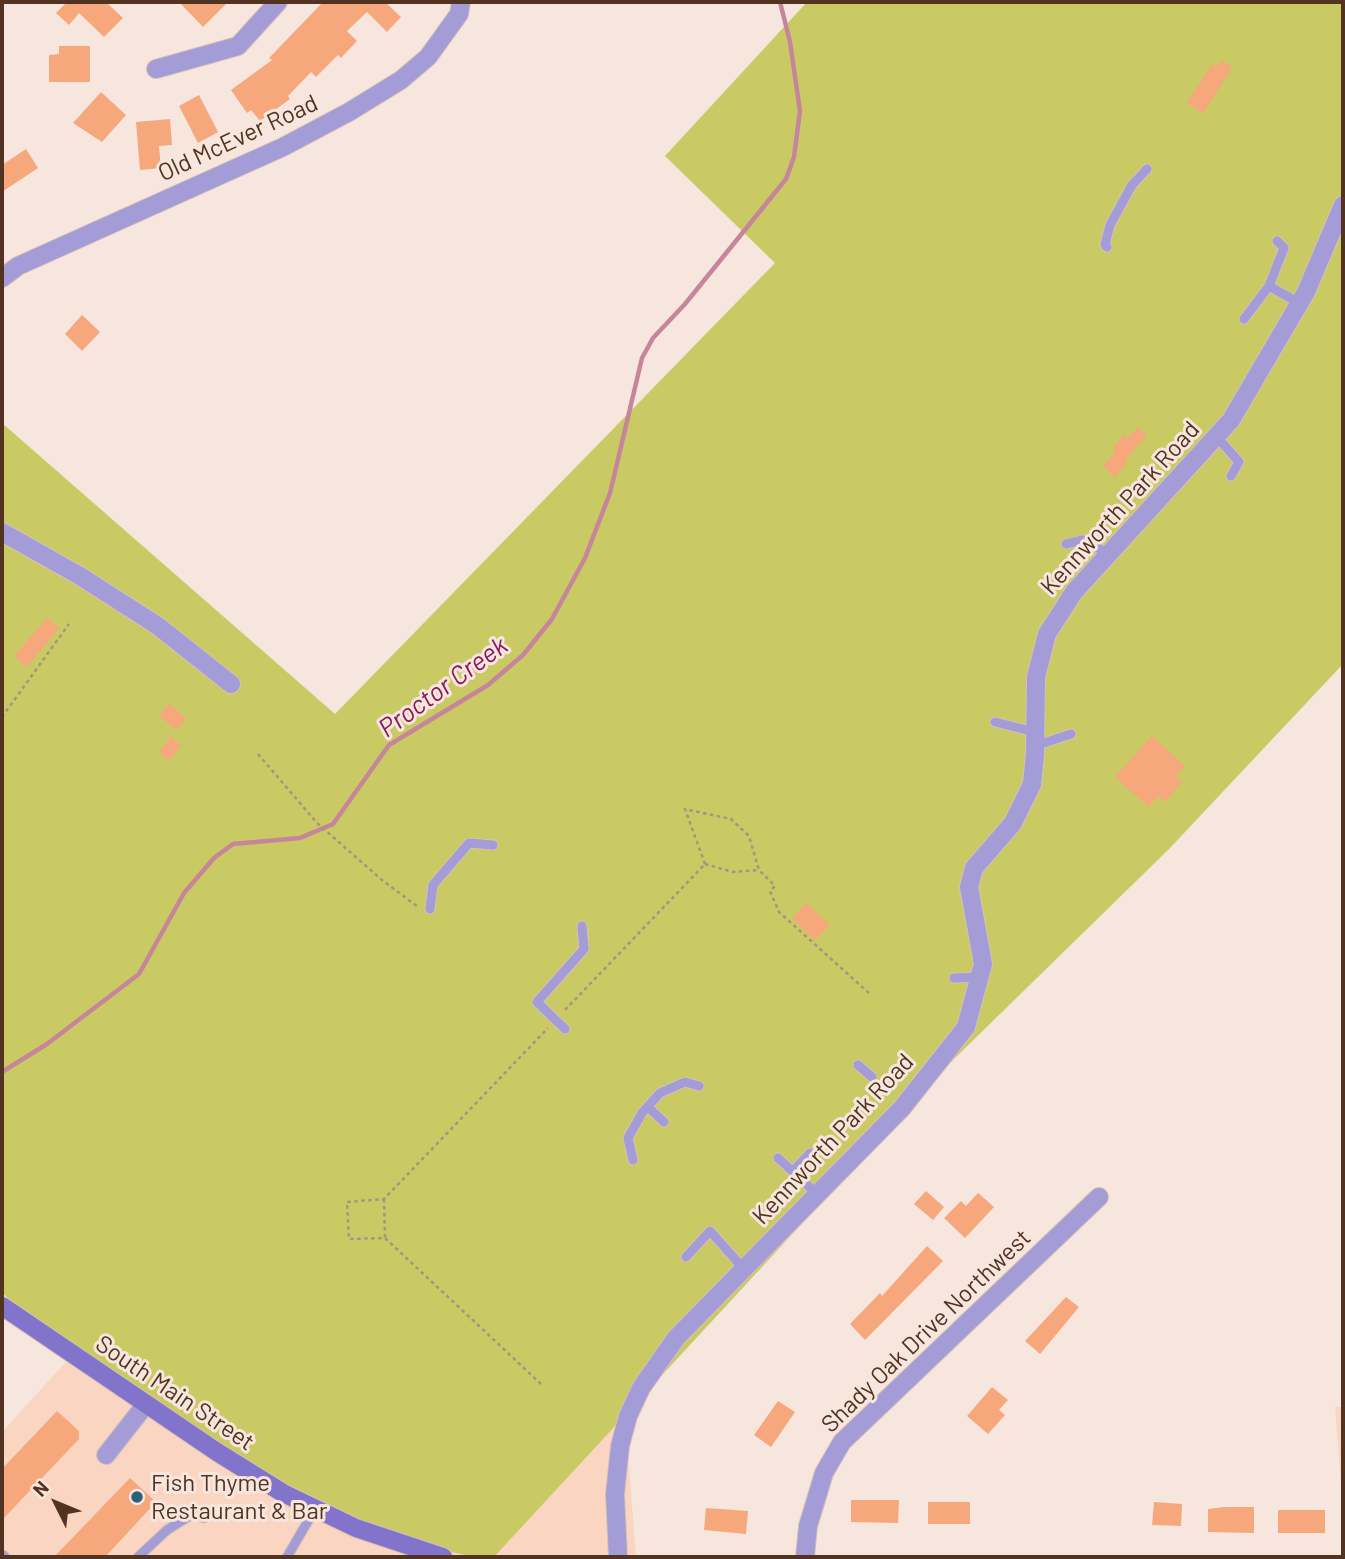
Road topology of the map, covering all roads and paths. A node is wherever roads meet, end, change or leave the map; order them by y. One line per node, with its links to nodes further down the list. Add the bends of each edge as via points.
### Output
1 (278, 2): 3 (street, via 238,46)
2 (461, 2): 8 (street, Old McEver Road, via 452,25 428,57 349,112)
3 (156, 69)
4 (1147, 169): 7 (lane, via 1132,185 1110,225)
5 (1343, 205): 10 (street, Kennworth Park Road)
6 (1278, 241): 9 (lane, via 1284,248)
7 (1107, 247)
8 (2, 278)
9 (1269, 286): 10 (lane); 11 (lane)
10 (1299, 303): 12 (street, Kennworth Park Road, via 1246,398)
11 (1244, 319)
12 (1217, 437): 13 (lane, via 1239,461); 16 (street, Kennworth Park Road)
13 (1231, 476)
14 (2, 532): 18 (street, via 158,626)
15 (1066, 544): 16 (lane, via 1083,540)
16 (1109, 554): 22 (street, Kennworth Park Road, via 1074,592 1047,634 1035,677)
17 (69, 624): 19 (path)
18 (231, 684)
19 (2, 717)
20 (995, 722): 22 (lane)
21 (1071, 734): 22 (lane)
22 (1035, 739): 29 (street, Kennworth Park Road, via 1032,784 1021,811 974,868 970,887)
23 (258, 754): 27 (path, via 317,823 372,871)
24 (492, 845): 27 (lane, via 469,843 433,885)
25 (705, 864): 26 (path, via 733,872); 26 (path, via 685,809 731,819 749,836); 32 (path)
26 (759, 870): 31 (path, via 775,886 770,891 779,912)
27 (427, 910)
28 (582, 926): 32 (lane, via 584,949 537,1002)
29 (982, 977): 30 (lane); 43 (street, Kennworth Park Road, via 965,1027 954,1044 902,1108)
30 (954, 978)
31 (870, 994)
32 (555, 1020): 33 (lane); 45 (path)
33 (565, 1030)
34 (858, 1065): 35 (lane)
35 (872, 1077)
36 (699, 1086): 37 (lane, via 685,1082 660,1093)
37 (648, 1107): 38 (lane); 41 (lane, via 628,1138)
38 (664, 1122)
39 (810, 1153): 42 (lane)
40 (778, 1158): 42 (lane)
41 (633, 1160)
42 (793, 1171): 43 (lane)
43 (817, 1194): 48 (street, Kennworth Park Road)
44 (1099, 1197): 60 (street, Shady Oak Drive Northwest, via 842,1442 824,1473 808,1526)
45 (384, 1199): 46 (path); 46 (path, via 347,1202 349,1238)
46 (385, 1238): 50 (path)
47 (686, 1257): 48 (lane, via 710,1231)
48 (743, 1268): 59 (street, Kennworth Park Road, via 657,1362 628,1416 615,1494)
49 (2, 1306): 51 (main road, South Main Street)
50 (541, 1384)
51 (146, 1404): 52 (street); 53 (main road, South Main Street, via 228,1459)
52 (106, 1455)
53 (315, 1508): 55 (main road, South Main Street); 57 (lane)
54 (204, 1518): 56 (lane, via 194,1513)
55 (413, 1553): 58 (main road, South Main Street)
56 (138, 1557)
57 (287, 1557)
58 (443, 1557)
59 (618, 1557)
60 (805, 1557)

